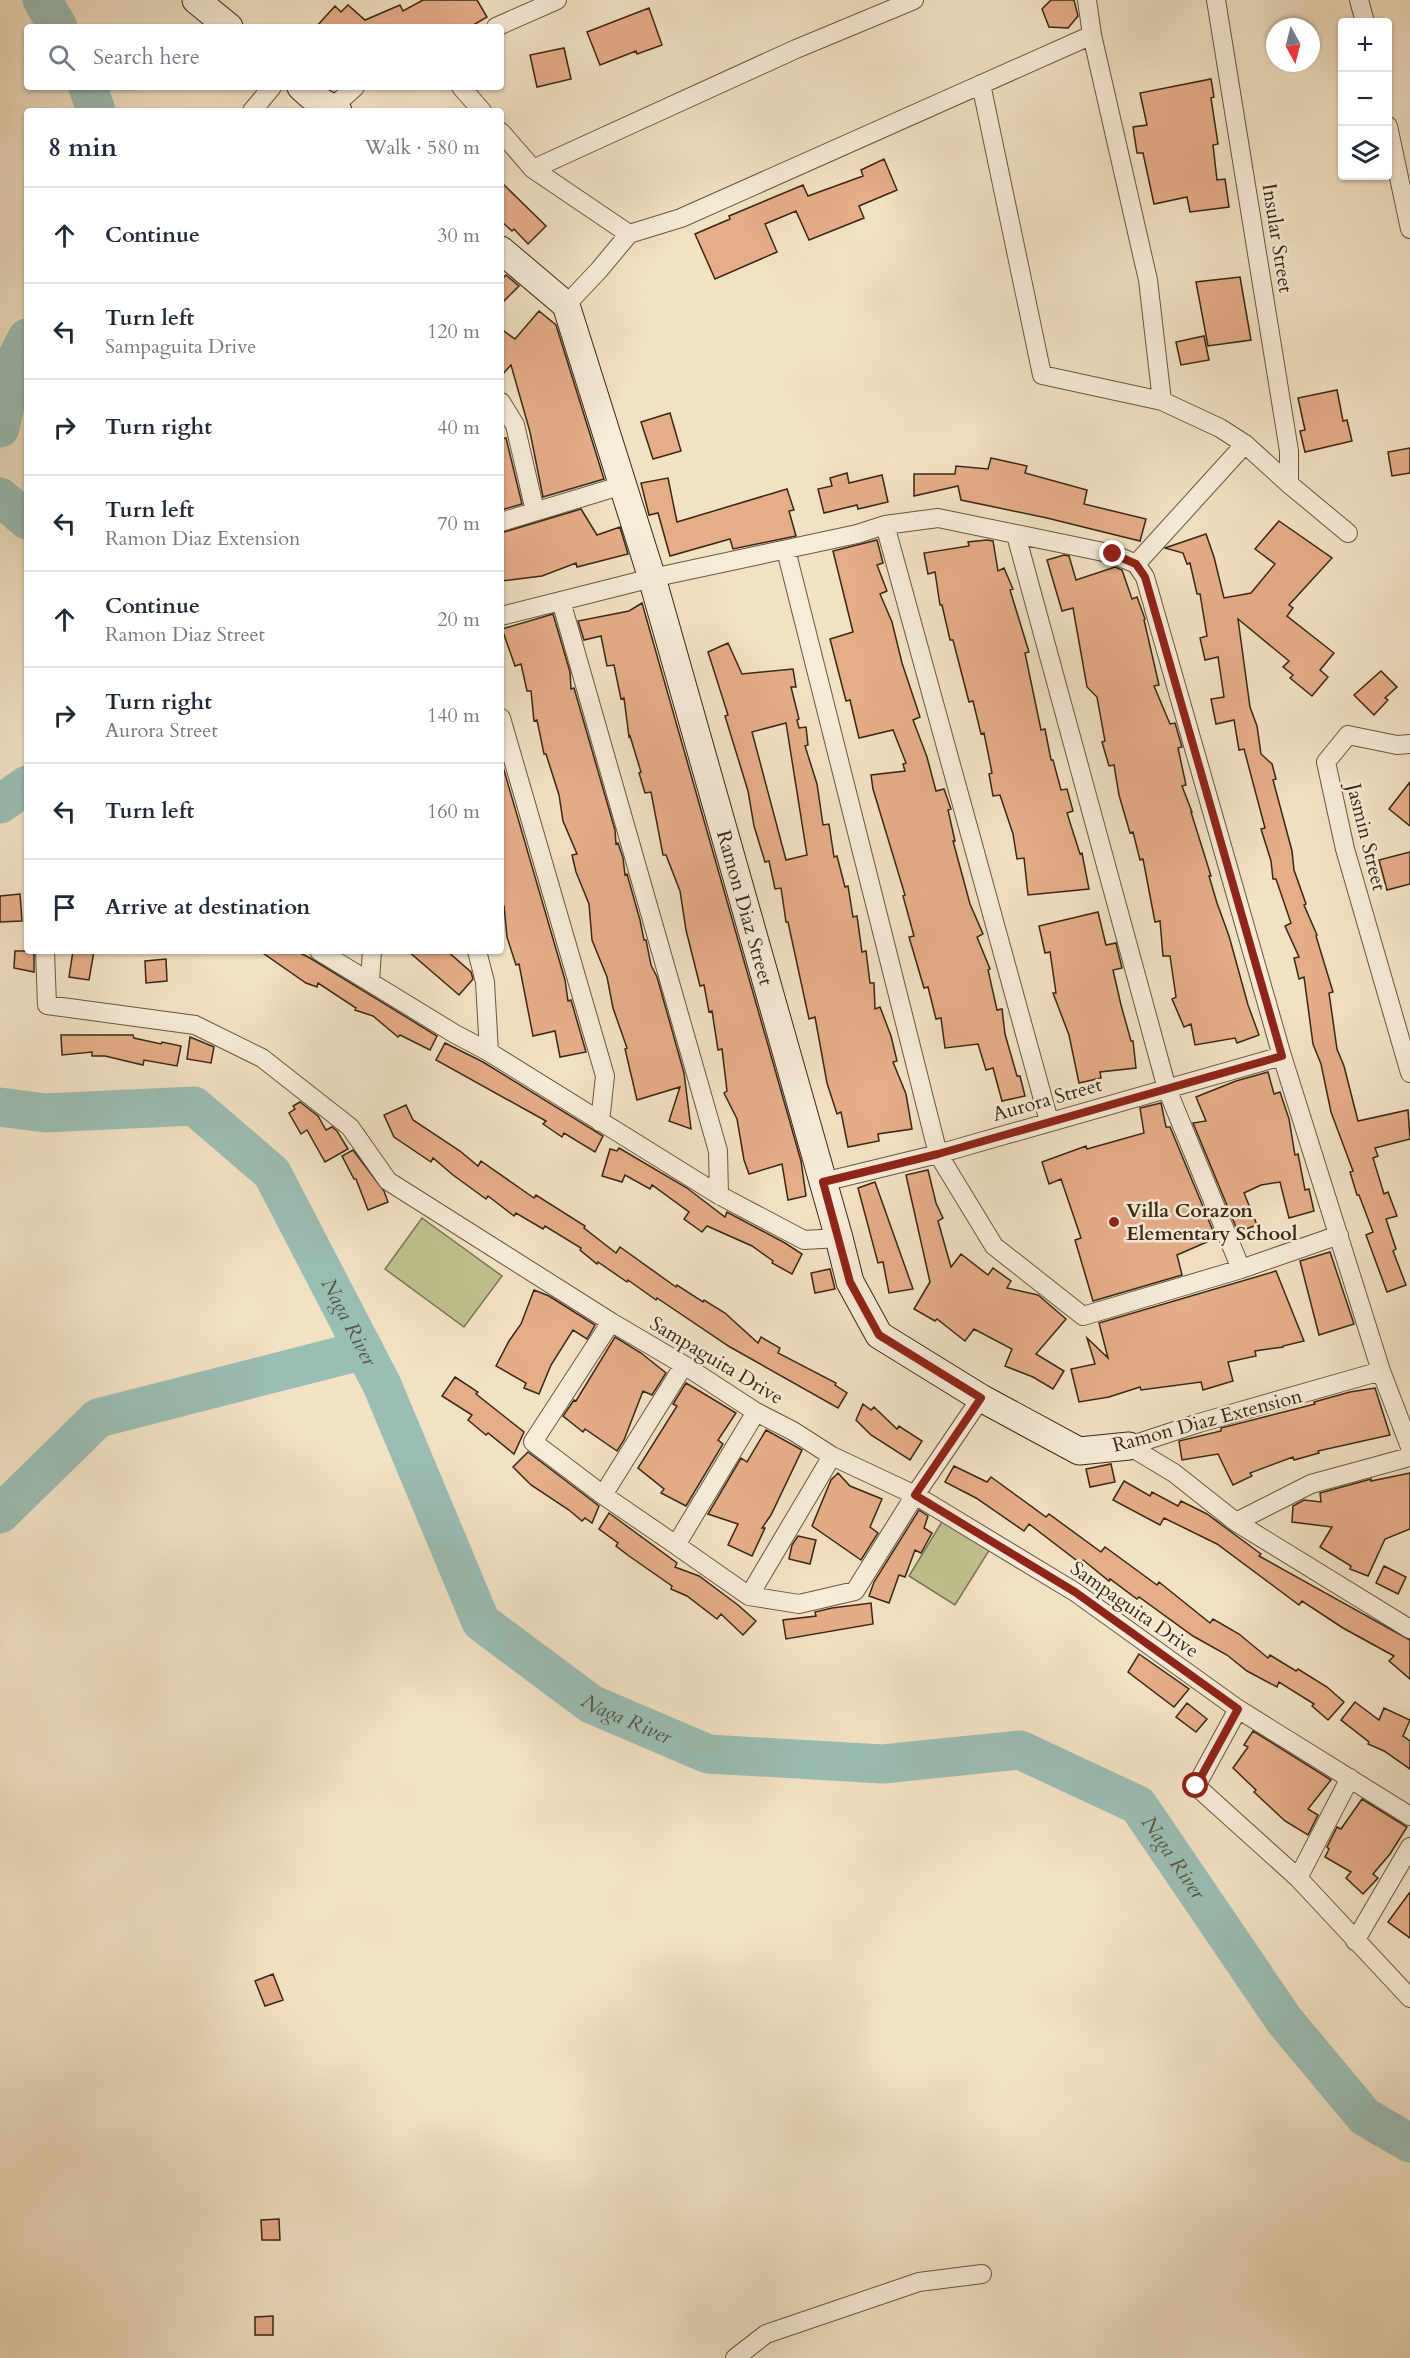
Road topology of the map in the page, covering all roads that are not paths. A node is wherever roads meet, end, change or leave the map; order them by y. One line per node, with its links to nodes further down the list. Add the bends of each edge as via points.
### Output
1 (196, 0): 8 (street)
2 (557, 0): 9 (street)
3 (914, 0): 22 (street, via 796,48)
4 (1087, 0): 10 (street)
5 (1216, 0): 30 (street, Insular Street, via 1289,451)
6 (1359, 0): 7 (street)
7 (1364, 18)
8 (225, 24)
9 (503, 24)
10 (1092, 35): 11 (street); 27 (street, via 1148,280)
11 (981, 84): 24 (street, via 681,218); 27 (street, via 1042,375)
12 (270, 90): 16 (street)
13 (304, 90): 17 (street)
14 (352, 90): 18 (street)
15 (464, 90): 19 (street)
16 (254, 108)
17 (334, 108)
18 (337, 108)
19 (479, 108)
20 (504, 135): 22 (street)
21 (1392, 145): 23 (street)
22 (534, 169): 24 (street)
23 (1410, 229)
24 (629, 234): 26 (street)
25 (504, 253): 26 (street)
26 (566, 305): 31 (street, Ramon Diaz Street)
27 (1162, 401): 29 (street)
28 (504, 407): 32 (street, via 515,425)
29 (1245, 444): 30 (street); 38 (street)
30 (1289, 484): 35 (street)
31 (623, 485): 32 (street); 39 (street, Ramon Diaz Street)
32 (535, 512): 33 (street)
33 (504, 521)
34 (885, 525): 36 (street, via 938,518); 37 (street); 54 (street)
35 (1348, 532)
36 (1016, 535): 38 (street, via 1113,554); 53 (street)
37 (786, 550): 39 (street); 56 (street)
38 (1136, 564): 51 (street, via 1145,577)
39 (652, 578): 40 (street); 57 (street, Ramon Diaz Street)
40 (561, 601): 41 (street); 58 (street, via 718,1151)
41 (504, 615)
42 (504, 728): 55 (street, via 605,1076)
43 (1406, 749): 49 (street, Jasmin Street, via 1348,735 1326,762 1345,849)
44 (45, 954): 62 (street, Sampaguita Drive, via 47,1005 195,1025 262,1058 350,1127 388,1181)
45 (324, 954): 48 (street)
46 (372, 954): 48 (street)
47 (478, 954): 50 (street, via 485,982)
48 (370, 981): 50 (street)
49 (1405, 1036): 52 (street, Jasmin Street)
50 (489, 1052): 55 (street)
51 (1282, 1056): 53 (street, Aurora Street); 59 (street)
52 (1410, 1073)
53 (1167, 1089): 54 (street, Aurora Street); 61 (street)
54 (1049, 1121): 56 (street, Aurora Street)
55 (600, 1122): 58 (street)
56 (938, 1154): 57 (street, Aurora Street); 61 (street, via 994,1246 1083,1316)
57 (823, 1182): 60 (street, Ramon Diaz Street)
58 (719, 1195): 60 (street, via 804,1240)
59 (1339, 1235): 61 (street); 64 (street)
60 (839, 1238): 65 (street, Ramon Diaz Extension, via 850,1282 879,1335)
61 (1241, 1269)
62 (611, 1322): 63 (street, Sampaguita Drive); 71 (street, via 533,1442)
63 (684, 1365): 66 (street, Sampaguita Drive); 71 (street)
64 (1381, 1371): 67 (street, Ramon Diaz Extension); 68 (street)
65 (981, 1398): 67 (street, Ramon Diaz Extension, via 1079,1451); 72 (street)
66 (756, 1412): 69 (street, Sampaguita Drive); 74 (street)
67 (1129, 1446): 73 (street, via 1174,1473)
68 (1410, 1447)
69 (832, 1456): 72 (street, Sampaguita Drive); 75 (street)
70 (1410, 1457): 73 (street, via 1311,1484)
71 (603, 1495): 74 (street)
72 (915, 1495): 75 (street, via 855,1591 800,1604); 77 (street, Sampaguita Drive, via 1075,1592)
73 (1236, 1522): 76 (street)
74 (676, 1545): 75 (street)
75 (749, 1596)
76 (1410, 1629)
77 (1238, 1709): 78 (street, Sampaguita Drive); 81 (street, via 1196,1786)
78 (1350, 1778): 79 (street, Sampaguita Drive); 81 (street)
79 (1410, 1816)
80 (1410, 1847): 82 (street)
81 (1298, 1878): 82 (street)
82 (1355, 1941): 83 (street)
83 (1410, 1998)
84 (982, 2274): 85 (street, via 919,2282 897,2289 766,2334)
85 (735, 2358)

